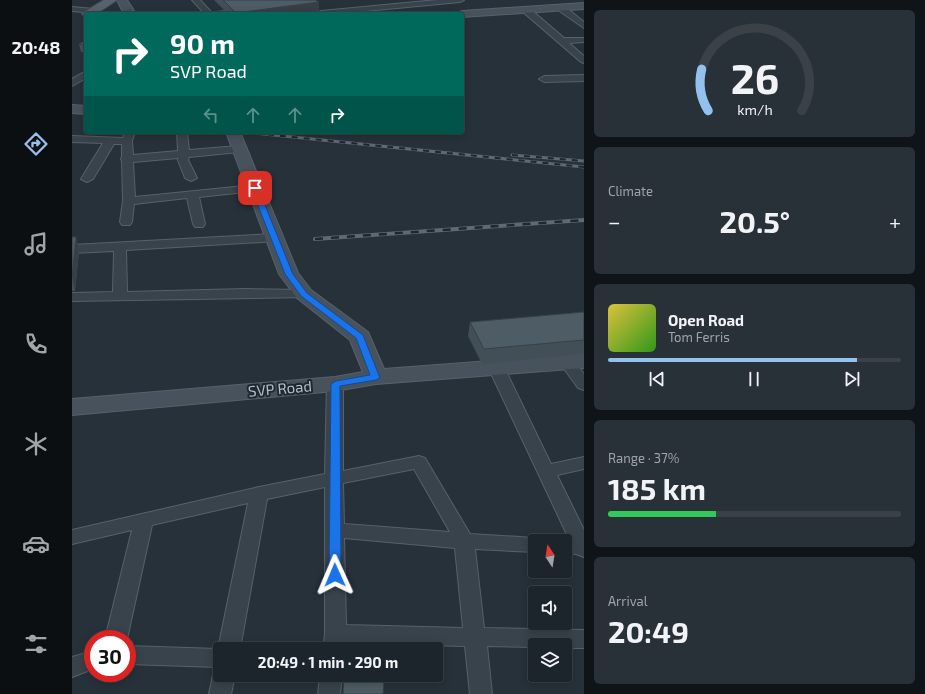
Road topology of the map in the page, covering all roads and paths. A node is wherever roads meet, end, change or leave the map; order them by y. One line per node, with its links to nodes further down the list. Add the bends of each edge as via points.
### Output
1 (112, 0): 9 (main road)
2 (122, 0): 10 (street)
3 (196, 0): 11 (street)
4 (460, 0): 12 (street)
5 (584, 6): 6 (street)
6 (561, 8): 8 (street); 15 (street)
7 (72, 9): 14 (street)
8 (526, 10): 13 (street); 17 (street)
9 (91, 12)
10 (129, 12)
11 (207, 12)
12 (332, 12)
13 (464, 14)
14 (84, 16)
15 (584, 26)
16 (584, 40): 17 (street)
17 (561, 41): 18 (street)
18 (584, 60)
19 (79, 76): 22 (street)
20 (584, 78): 21 (street)
21 (544, 79)
22 (72, 83)
23 (72, 109): 24 (street)
24 (84, 110)
25 (182, 134): 30 (street)
26 (128, 136): 29 (street); 31 (street)
27 (72, 139): 29 (street)
28 (236, 140): 30 (street); 34 (street)
29 (110, 141): 33 (street)
30 (184, 154): 31 (street); 32 (street, via 182,160)
31 (126, 159): 36 (street)
32 (191, 178)
33 (87, 180)
34 (255, 188): 35 (street); 39 (street)
35 (192, 194): 36 (street); 38 (street)
36 (129, 201): 37 (street)
37 (126, 222)
38 (198, 224)
39 (274, 238): 40 (street); 42 (street, via 289,274)
40 (120, 246): 41 (street); 44 (street)
41 (72, 248)
42 (304, 294): 44 (street, via 253,292); 47 (street, via 360,337)
43 (72, 297): 44 (street)
44 (120, 297)
45 (576, 362): 46 (street, SVP Road); 49 (street)
46 (497, 369): 47 (street, SVP Road); 52 (street)
47 (376, 378): 48 (street, SVP Road)
48 (336, 384): 50 (street, SVP Road); 53 (street)
49 (584, 385)
50 (72, 407)
51 (584, 463): 52 (street)
52 (546, 470): 60 (street)
53 (334, 479): 54 (street); 56 (street); 58 (street, via 419,462)
54 (259, 494): 55 (street); 64 (street)
55 (144, 521): 57 (street); 61 (street)
56 (335, 530): 58 (street); 65 (street)
57 (72, 537)
58 (464, 541): 59 (street); 62 (street)
59 (528, 544)
60 (579, 547)
61 (118, 630)
62 (475, 637): 63 (street); 65 (street); 74 (street)
63 (584, 639)
64 (230, 642)
65 (335, 642)
66 (136, 655): 67 (street)
67 (213, 658)
68 (84, 663): 69 (street)
69 (72, 667)
70 (223, 682): 72 (street)
71 (330, 682): 73 (street)
72 (220, 694)
73 (328, 694)
74 (481, 694)

